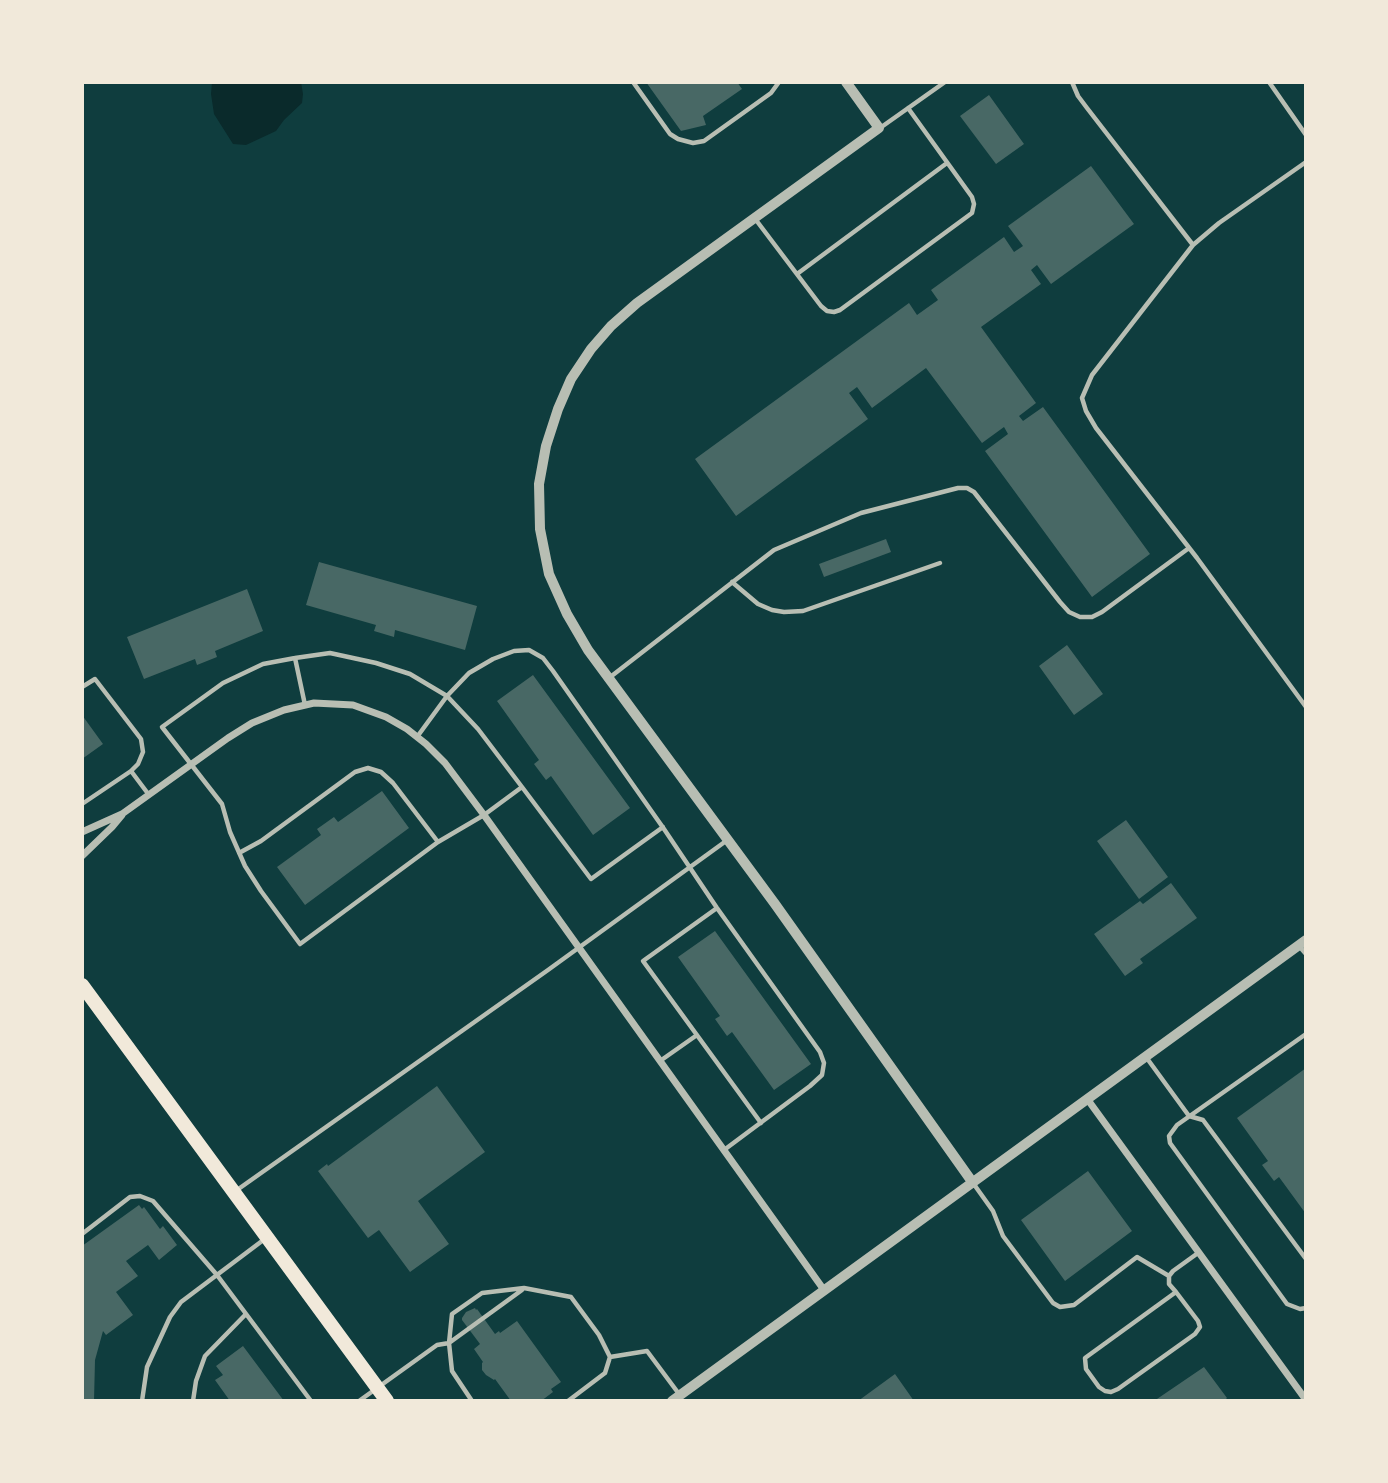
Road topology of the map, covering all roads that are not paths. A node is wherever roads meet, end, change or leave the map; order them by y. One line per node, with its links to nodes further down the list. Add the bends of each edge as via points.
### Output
1 (633, 82): 6 (lane, via 670,134 693,143 704,141 771,93)
2 (846, 82): 8 (street)
3 (945, 82): 7 (lane)
4 (1072, 82): 13 (lane, via 1078,96)
5 (1269, 82): 9 (lane)
6 (777, 83)
7 (908, 108): 8 (lane); 11 (lane)
8 (880, 128): 12 (street)
9 (1306, 135)
10 (1306, 162): 13 (lane)
11 (947, 163): 14 (lane); 14 (lane, via 972,197 972,213 840,310 827,311 821,306)
12 (755, 218): 14 (lane); 19 (street, via 611,326 571,379 546,446 539,484 540,529 549,574 567,614)
13 (1193, 245): 15 (lane, via 1093,375 1082,398 1096,428)
14 (797, 274)
15 (1189, 548): 17 (lane, via 1102,612 1080,617 1060,602 974,492 958,488 861,513 814,532 774,550); 23 (lane)
16 (940, 563): 17 (lane, via 803,611 772,610)
17 (732, 582): 19 (lane)
18 (295, 658): 21 (lane, via 330,653 376,663 410,674); 22 (lane); 25 (lane, via 263,664 223,683 162,727)
19 (609, 678): 34 (street)
20 (82, 687): 26 (lane, via 94,679 141,739 143,752)
21 (447, 696): 24 (lane); 27 (lane); 32 (lane, via 469,673 514,650 529,650 543,657)
22 (305, 705): 24 (street, via 353,705 386,717); 25 (street, via 252,723)
23 (1306, 707)
24 (417, 737): 31 (street, via 445,763)
25 (191, 764): 28 (street); 36 (lane, via 222,804)
26 (131, 771): 28 (lane); 29 (lane)
27 (522, 787): 31 (lane); 32 (lane, via 591,879)
28 (149, 795): 30 (street)
29 (82, 804)
30 (122, 814): 33 (street); 37 (street)
31 (484, 815): 35 (lane); 40 (street)
32 (663, 827): 38 (lane)
33 (82, 832)
34 (728, 839): 38 (lane); 51 (street)
35 (438, 842): 36 (lane, via 393,783 368,768 355,772); 36 (lane, via 300,944)
36 (239, 853)
37 (82, 856)
38 (689, 868): 39 (lane); 40 (lane)
39 (716, 908): 43 (lane, via 643,961); 49 (lane, via 824,1063 822,1075)
40 (579, 947): 46 (street); 52 (lane)
41 (1303, 947): 45 (street)
42 (83, 988): 52 (main road)
43 (696, 1034): 46 (lane); 49 (lane)
44 (1306, 1034): 48 (lane)
45 (1146, 1057): 47 (street); 48 (lane)
46 (660, 1061): 50 (street)
47 (1087, 1100): 51 (street); 55 (street)
48 (1189, 1116): 56 (lane, via 1203,1120); 62 (lane, via 1169,1136 1170,1143 1287,1304)
49 (761, 1123): 50 (lane)
50 (724, 1150): 60 (street)
51 (973, 1183): 58 (lane, via 993,1211 1003,1236 1060,1307 1074,1306 1137,1257); 60 (street)
52 (234, 1192): 54 (main road)
53 (82, 1234): 57 (lane, via 130,1197 140,1196 164,1212)
54 (267, 1237): 57 (lane); 66 (main road)
55 (1199, 1252): 58 (lane); 68 (street)
56 (1306, 1259)
57 (217, 1275): 63 (lane); 69 (lane, via 181,1302 170,1317 146,1367)
58 (1169, 1276): 61 (lane)
59 (524, 1288): 64 (lane); 64 (lane, via 482,1293 452,1314); 65 (lane, via 571,1297)
60 (824, 1290): 67 (street)
61 (1175, 1292): 61 (lane, via 1198,1321 1195,1334 1118,1389 1111,1392 1099,1387 1086,1369 1085,1358)
62 (1306, 1308)
63 (246, 1314): 70 (lane, via 205,1356); 71 (lane)
64 (449, 1343): 66 (lane, via 437,1345); 74 (lane, via 452,1371)
65 (610, 1357): 67 (lane, via 647,1351); 75 (lane, via 605,1373)
66 (377, 1388): 72 (lane); 73 (main road)
67 (676, 1398)
68 (1306, 1400)
69 (142, 1401)
70 (193, 1401)
71 (311, 1401)
72 (359, 1401)
73 (387, 1401)
74 (472, 1401)
75 (568, 1401)

